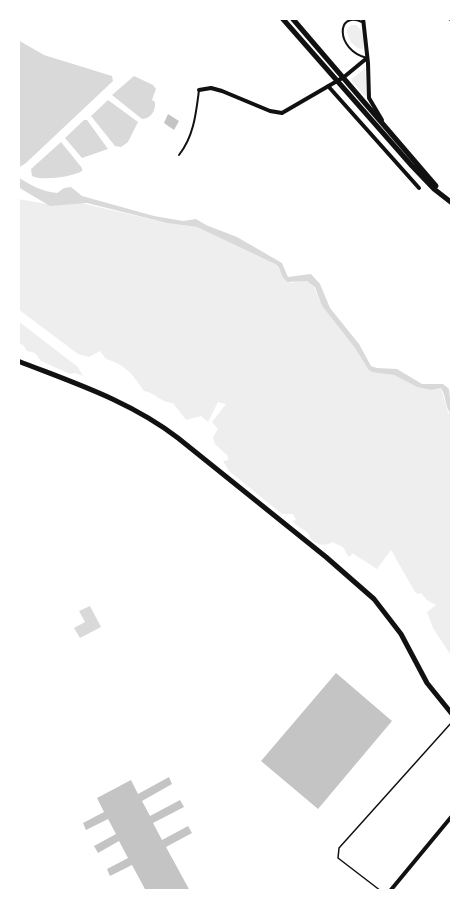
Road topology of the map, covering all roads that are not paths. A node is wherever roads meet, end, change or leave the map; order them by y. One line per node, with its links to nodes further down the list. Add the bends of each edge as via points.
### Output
1 (282, 18): 7 (street)
2 (292, 18): 6 (street)
3 (363, 18): 4 (street)
4 (364, 24): 5 (street); 5 (lane, via 350,21 342,32 353,52)
5 (367, 58): 6 (street); 10 (street, via 369,98)
6 (344, 77): 7 (street); 10 (street)
7 (338, 80): 8 (street); 13 (street, via 405,158)
8 (328, 86): 9 (street, via 282,113 212,88); 12 (street)
9 (199, 90): 11 (lane, via 193,130)
10 (383, 123): 13 (street)
11 (179, 155)
12 (419, 188)
13 (449, 200)
14 (18, 361): 15 (street, via 110,397 153,420 326,557 385,611 427,683)
15 (452, 714)
16 (452, 816): 17 (street)
17 (390, 891)

